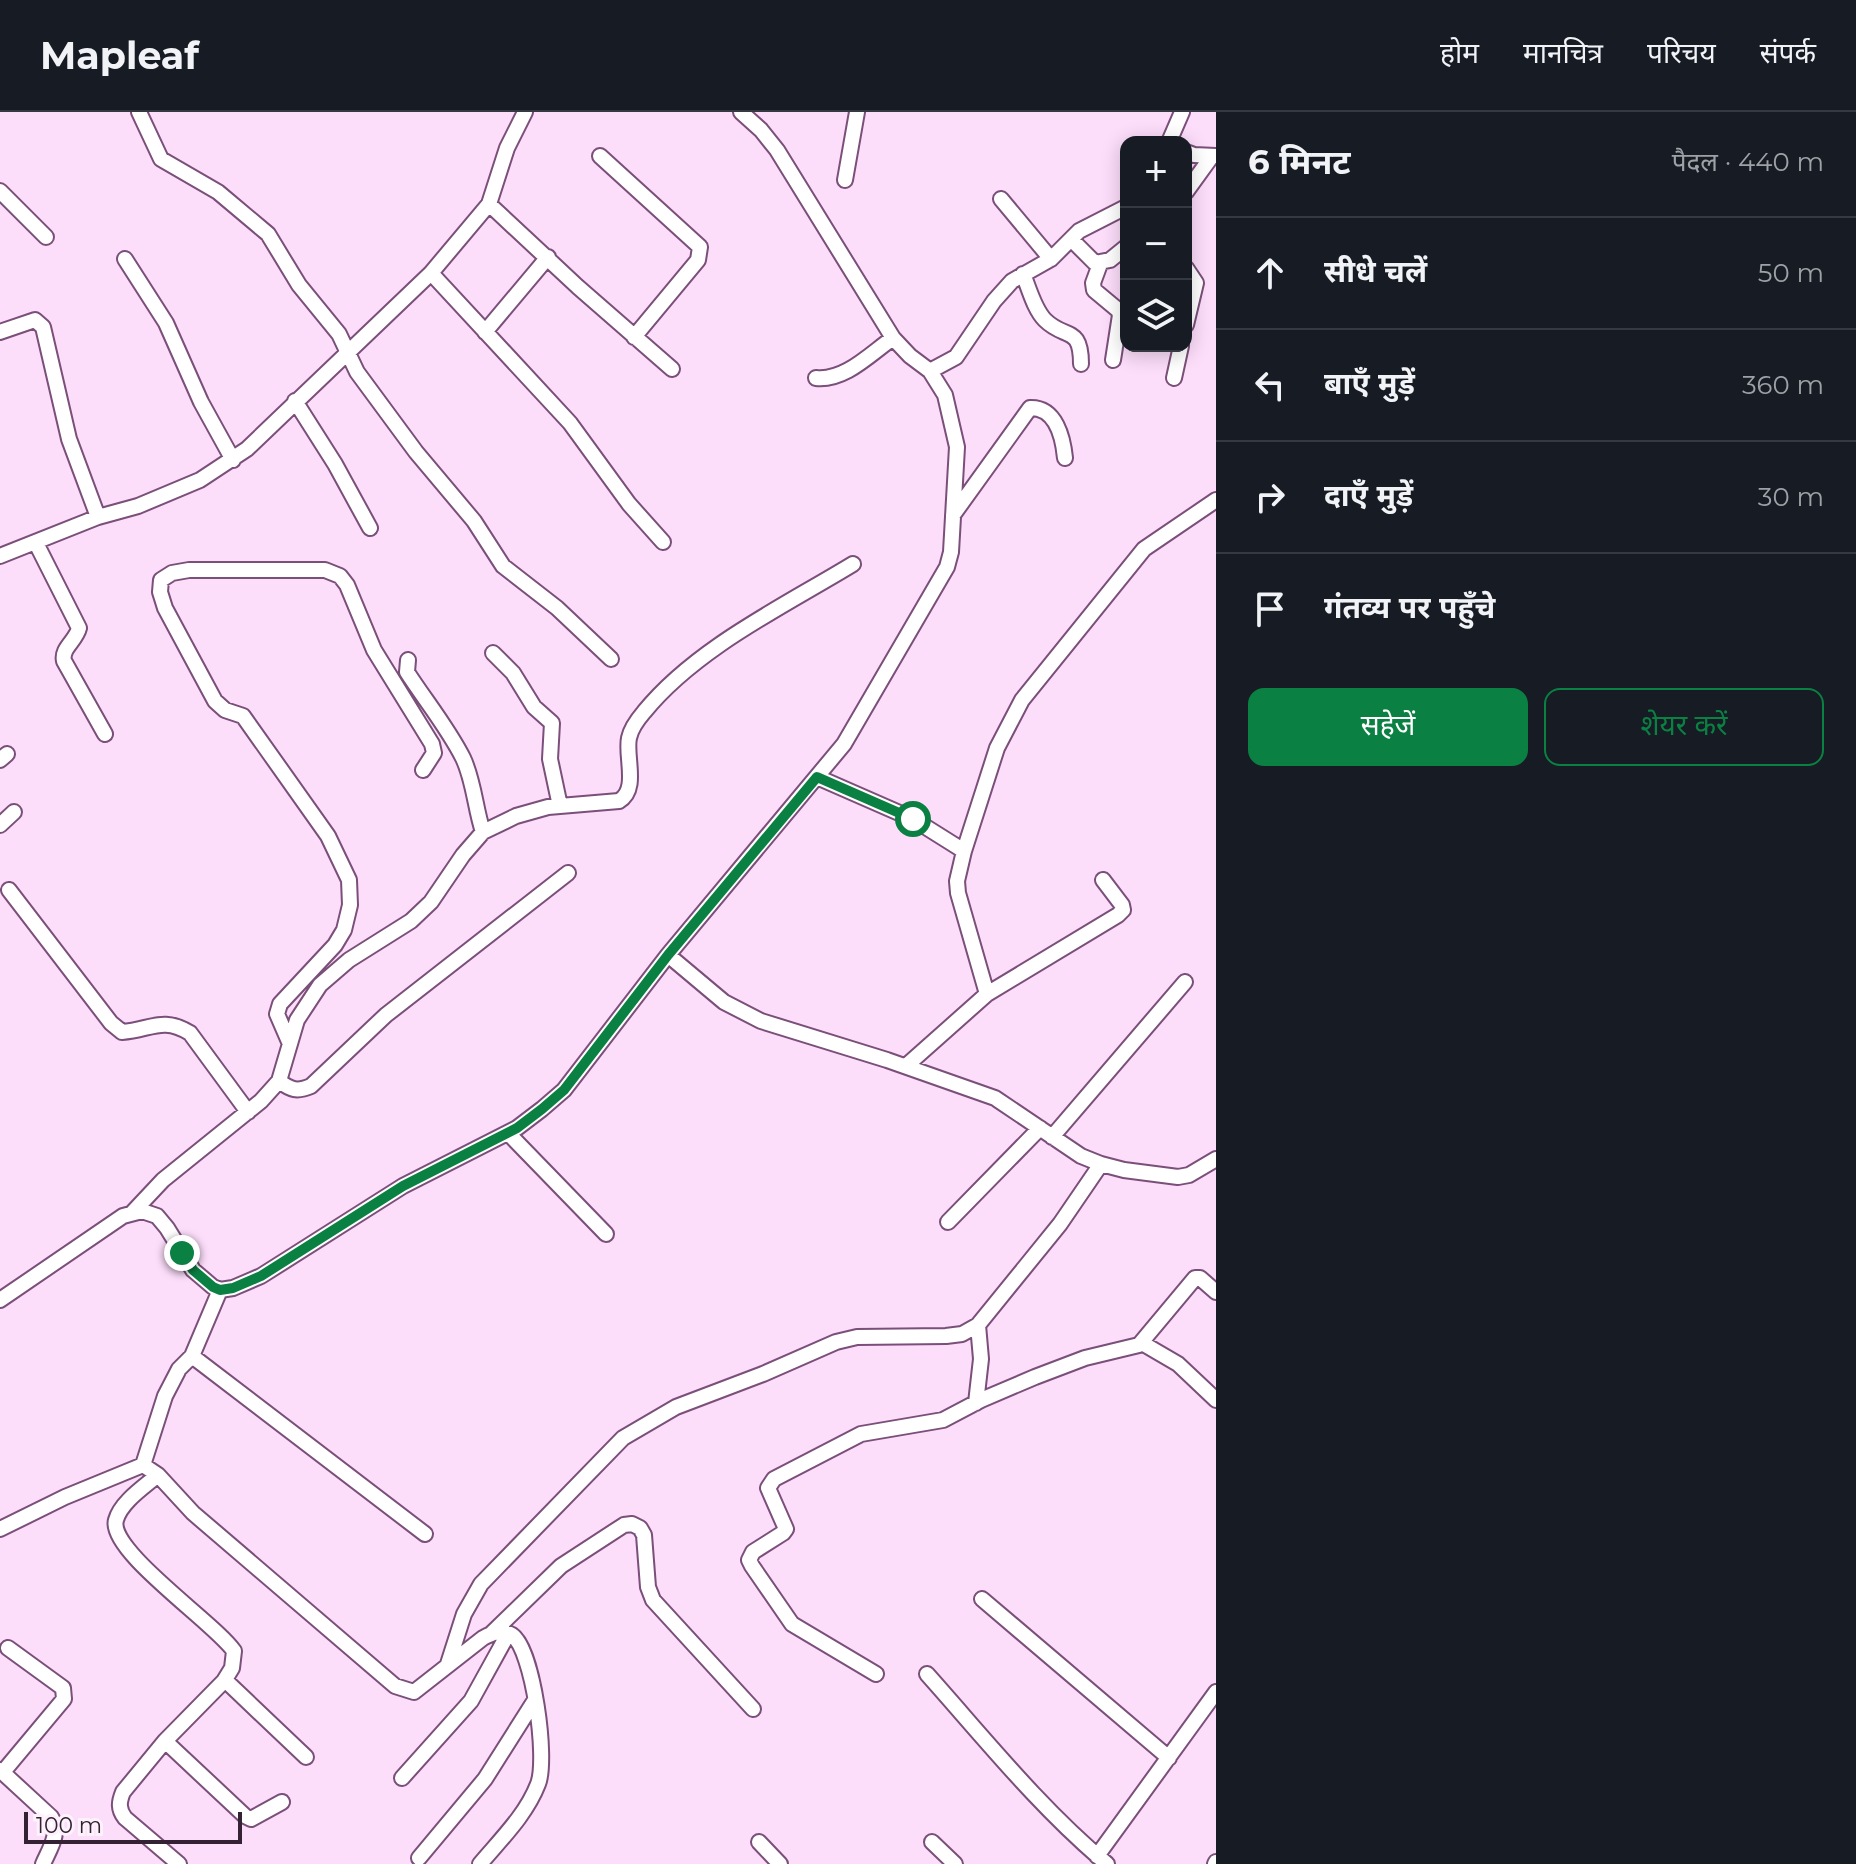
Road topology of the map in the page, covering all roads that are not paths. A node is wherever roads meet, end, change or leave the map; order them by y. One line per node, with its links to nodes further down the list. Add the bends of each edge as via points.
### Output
1 (139, 112): 31 (street, via 161,159 218,192 268,234 299,285 339,334)
2 (525, 112): 14 (street, via 507,148)
3 (741, 112): 30 (street, via 777,150)
4 (857, 112): 10 (street)
5 (1182, 112): 6 (street)
6 (1172, 136)
7 (1192, 153): 9 (street)
8 (600, 156): 29 (street, via 700,247 698,260)
9 (1214, 156): 11 (street)
10 (845, 180)
11 (1192, 184)
12 (3, 198): 16 (street)
13 (1001, 199): 21 (street)
14 (493, 207): 19 (street); 23 (street)
15 (1124, 208): 17 (street)
16 (46, 237)
17 (1071, 239): 21 (street); 22 (street)
18 (1120, 252): 22 (street)
19 (548, 257): 28 (street); 29 (street)
20 (125, 259): 41 (street, via 166,323)
21 (1051, 259): 24 (street)
22 (1100, 264): 33 (street, via 1094,290 1120,315)
23 (431, 273): 28 (street); 31 (street)
24 (1023, 274): 34 (street, via 1043,318 1080,343); 36 (street, via 1004,288 956,357)
25 (1192, 277): 26 (street, via 1196,283)
26 (1192, 300)
27 (0, 332): 44 (street, via 35,320 43,327 69,439)
28 (485, 332): 46 (street, via 570,423)
29 (634, 337): 35 (street)
30 (893, 338): 36 (street); 37 (street, via 840,376)
31 (346, 352): 39 (street); 51 (street, via 503,566)
32 (1180, 352): 38 (street)
33 (1113, 360)
34 (1081, 364)
35 (672, 369)
36 (930, 371): 43 (street, via 945,395 957,447)
37 (816, 378)
38 (1174, 378)
39 (295, 401): 41 (street); 45 (street)
40 (1065, 458): 43 (street, via 1058,426 1040,409 1030,408)
41 (233, 460): 44 (street, via 163,496)
42 (1216, 501): 60 (street, via 1144,549 1022,700 997,748)
43 (953, 516): 55 (street, via 951,552 939,585 844,744)
44 (98, 517): 47 (street)
45 (370, 528)
46 (663, 542)
47 (36, 543): 48 (street); 53 (street, via 79,628 64,661)
48 (0, 556)
49 (853, 564): 56 (street, via 699,660 660,694 631,732 625,798)
50 (493, 653): 56 (street, via 552,723 550,759)
51 (611, 659)
52 (408, 660): 59 (street, via 407,672 463,757)
53 (105, 734)
54 (423, 770): 67 (street, via 434,753 432,744 374,650 340,576 325,570 189,570 161,580 165,608 215,701 243,716 328,836 349,880 350,905 340,938 280,1004 277,1014)
55 (817, 777): 60 (street, via 913,819); 64 (street)
56 (560, 806): 59 (street, via 516,816)
57 (14, 812): 58 (street)
58 (0, 825)
59 (483, 832): 67 (street, via 411,921 320,985 297,1020)
60 (964, 851): 66 (street, via 958,893)
61 (568, 873): 69 (street, via 386,1015 311,1086 299,1091)
62 (1103, 880): 66 (street, via 1122,905 1118,915)
63 (9, 890): 70 (street, via 111,1023 122,1032 162,1023 190,1033)
64 (668, 955): 68 (street, via 724,1002 761,1021); 71 (street, via 564,1090)
65 (1185, 982): 72 (street)
66 (987, 994): 68 (street)
67 (290, 1044): 69 (street)
68 (906, 1066): 72 (street, via 995,1098)
69 (279, 1081): 70 (street)
70 (248, 1112): 75 (street, via 163,1180)
71 (508, 1133): 77 (street); 78 (street, via 403,1186 261,1276)
72 (1046, 1133): 74 (street); 76 (street)
73 (1216, 1159): 74 (street, via 1178,1177)
74 (1101, 1164): 81 (street)
75 (132, 1213): 78 (street, via 157,1216 193,1270); 80 (street)
76 (948, 1222)
77 (606, 1234)
78 (220, 1290): 83 (street)
79 (1216, 1292): 82 (street, via 1200,1278 1191,1279)
80 (0, 1300)
81 (978, 1325): 85 (street); 94 (street, via 946,1336 836,1342 676,1407 623,1438 481,1584 464,1614)
82 (1142, 1343): 84 (street, via 1178,1364); 85 (street, via 1065,1365)
83 (192, 1356): 86 (street, via 165,1396); 89 (street)
84 (1216, 1400)
85 (976, 1403): 95 (street, via 943,1420 861,1434 769,1484 786,1529 753,1552 752,1566 792,1624)
86 (143, 1465): 87 (street); 88 (street)
87 (158, 1475): 94 (street, via 193,1513 395,1686 414,1692); 97 (street, via 123,1508 116,1531 131,1555 229,1644 234,1658)
88 (0, 1529)
89 (425, 1534)
90 (982, 1599): 103 (street)
91 (492, 1633): 92 (street); 94 (street); 100 (street, via 561,1566 632,1524 644,1535 653,1600)
92 (508, 1634): 99 (street, via 525,1656); 105 (street, via 471,1701)
93 (8, 1648): 104 (street, via 65,1693)
94 (448, 1664)
95 (876, 1674)
96 (927, 1674): 110 (street, via 1044,1806)
97 (225, 1680): 101 (street); 102 (street)
98 (1216, 1692): 103 (street)
99 (535, 1700): 109 (street, via 485,1779); 113 (street, via 542,1732 539,1782 525,1810)
100 (753, 1709)
101 (165, 1741): 106 (street, via 245,1816 259,1817); 112 (street, via 123,1792 120,1812)
102 (306, 1757)
103 (1169, 1758): 110 (street)
104 (2, 1771): 111 (street, via 56,1825)
105 (402, 1778)
106 (282, 1802)
107 (759, 1842): 114 (street)
108 (932, 1842): 115 (street)
109 (419, 1858)
110 (1102, 1860)
111 (46, 1863)
112 (179, 1864)
113 (480, 1864)
114 (780, 1864)
115 (955, 1864)

